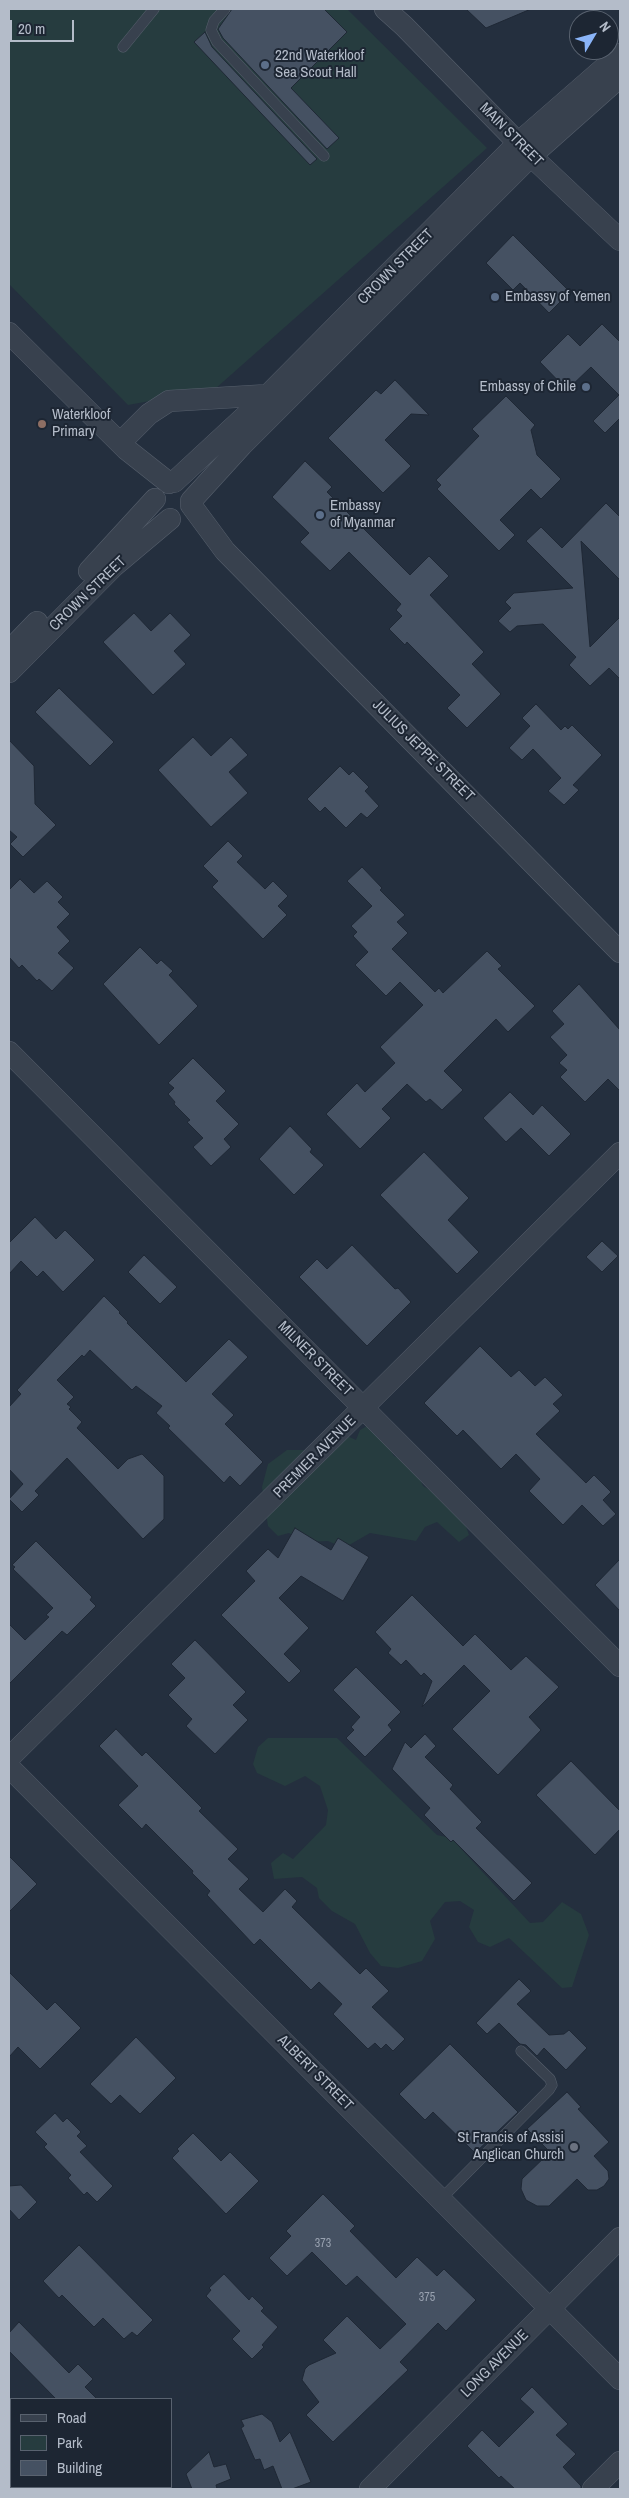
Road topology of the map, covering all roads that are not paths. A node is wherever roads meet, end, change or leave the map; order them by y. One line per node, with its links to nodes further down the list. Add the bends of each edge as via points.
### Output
1 (154, 9): 5 (lane)
2 (224, 9): 9 (lane, via 211,30 217,42)
3 (384, 9): 4 (street, MAIN STREET)
4 (399, 17): 8 (street, MAIN STREET)
5 (122, 47)
6 (620, 54): 8 (street, CROWN STREET)
7 (620, 77): 8 (street, CROWN STREET)
8 (525, 149): 10 (street, MAIN STREET); 12 (street, CROWN STREET)
9 (324, 156)
10 (620, 240)
11 (9, 333): 14 (street)
12 (274, 401): 13 (street, CROWN STREET); 14 (street, via 203,397 169,401 149,414)
13 (235, 438): 15 (street, CROWN STREET); 16 (street, CROWN STREET)
14 (123, 446): 15 (street)
15 (163, 490): 16 (street, via 186,488); 16 (street, via 158,512); 17 (street, CROWN STREET)
16 (183, 511): 17 (street, CROWN STREET); 20 (street, JULIUS JEPPE STREET)
17 (109, 561): 18 (street, CROWN STREET); 19 (street, CROWN STREET)
18 (9, 651)
19 (9, 672)
20 (620, 952)
21 (9, 1052): 23 (street, MILNER STREET)
22 (620, 1154): 23 (street, PREMIER AVENUE)
23 (364, 1409): 24 (street, MILNER STREET); 25 (street, PREMIER AVENUE)
24 (620, 1666)
25 (9, 1758)
26 (9, 1767): 28 (street, ALBERT STREET)
27 (521, 2051): 28 (lane, via 550,2079 552,2085)
28 (441, 2199): 30 (street, ALBERT STREET)
29 (620, 2238): 30 (street, LONG AVENUE)
30 (550, 2309): 31 (street, ALBERT STREET); 33 (street, LONG AVENUE)
31 (620, 2379)
32 (620, 2462): 34 (street)
33 (370, 2489)
34 (593, 2489)

